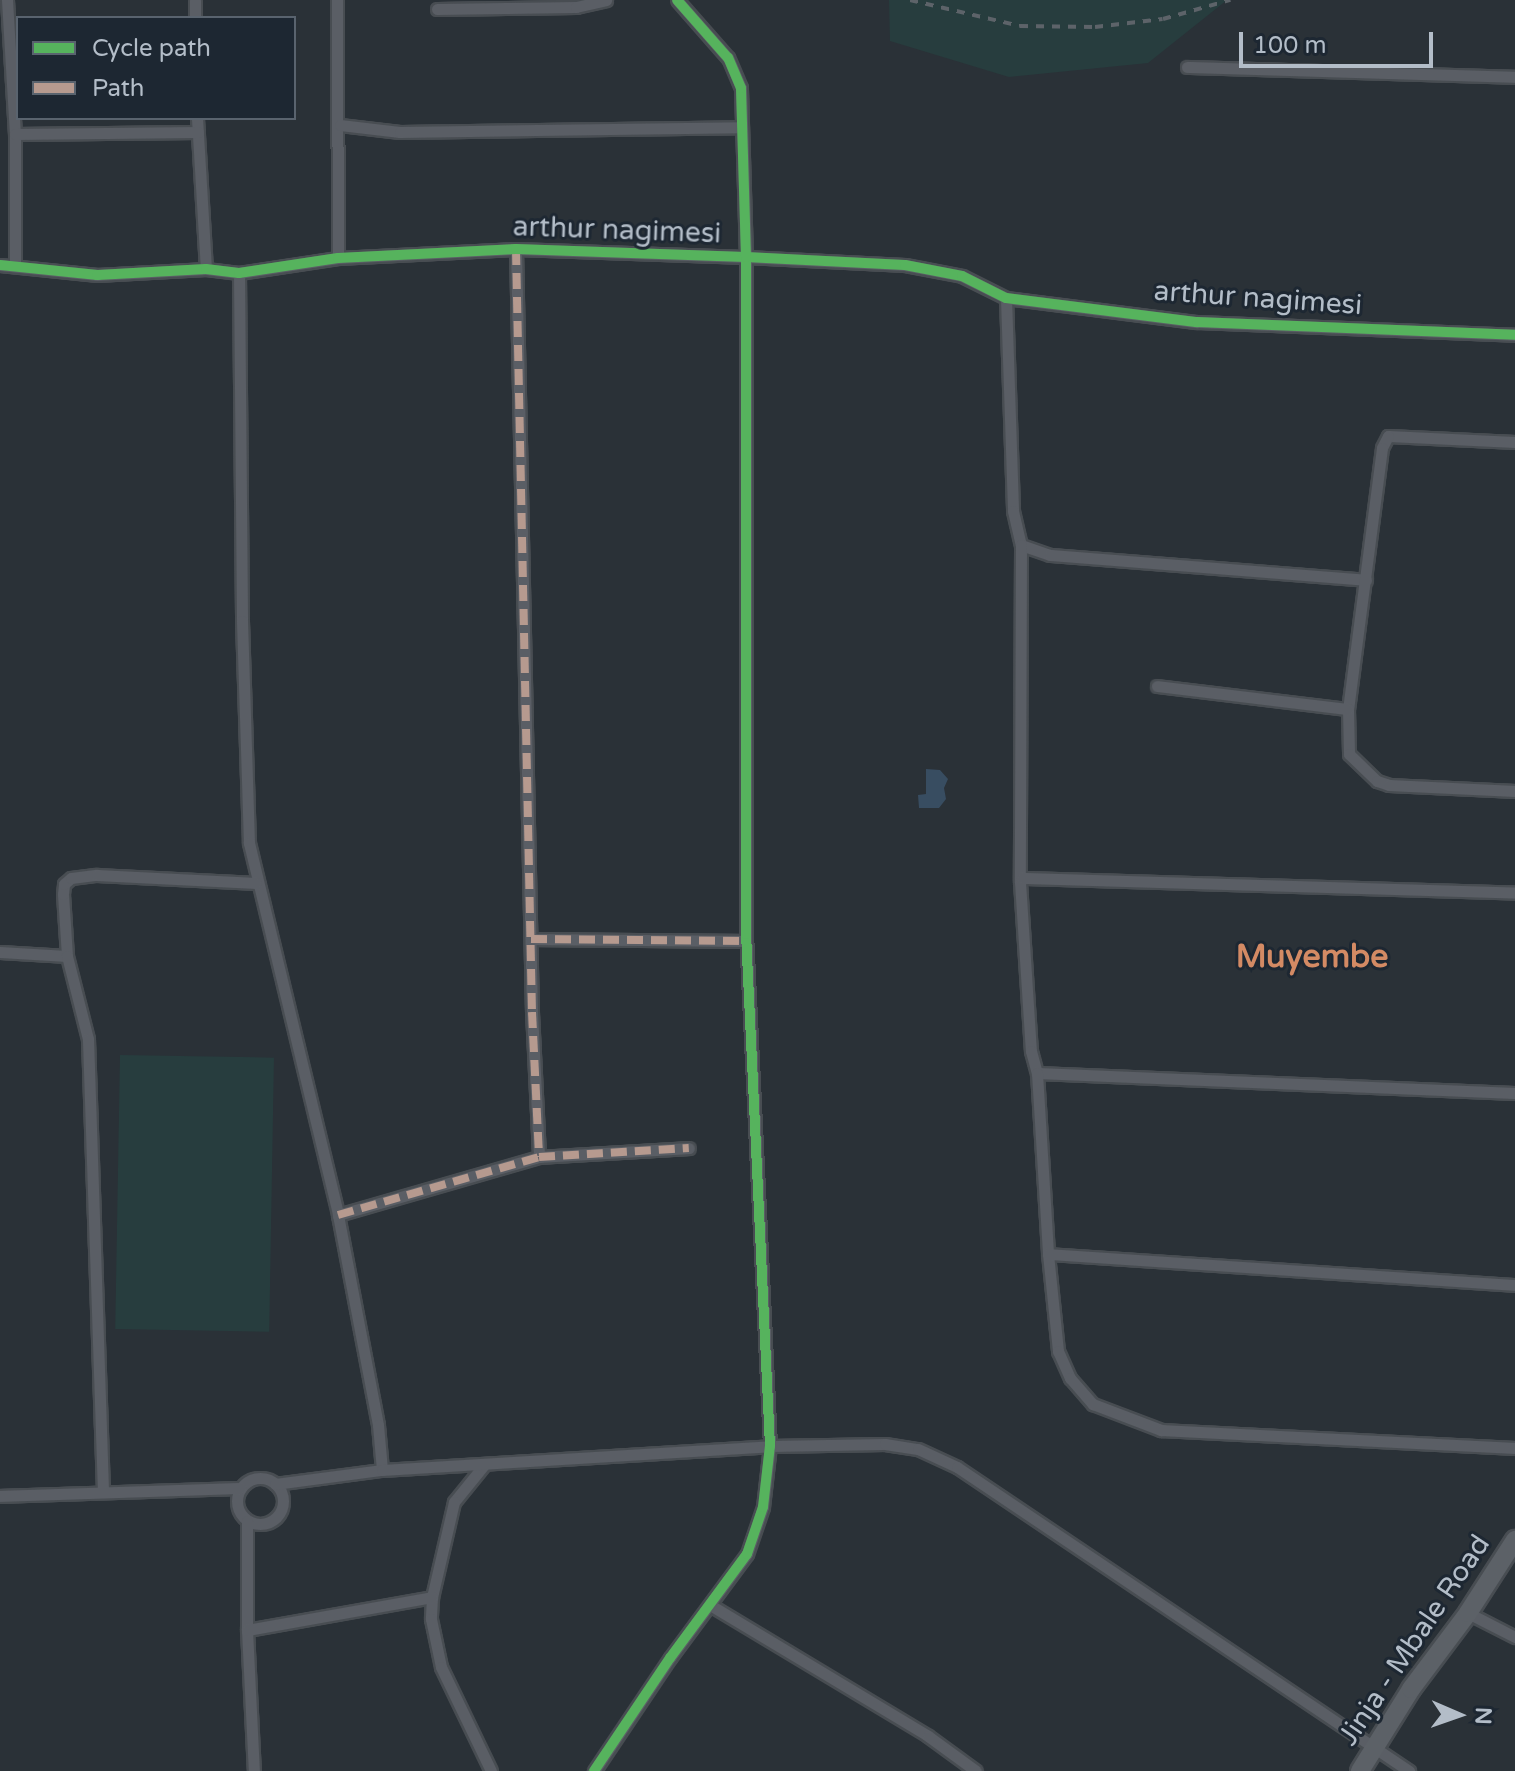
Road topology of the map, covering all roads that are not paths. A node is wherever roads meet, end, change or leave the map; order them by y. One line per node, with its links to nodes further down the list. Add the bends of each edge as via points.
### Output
1 (7, 0): 12 (street)
2 (337, 0): 9 (street)
3 (606, 0): 5 (street, via 576,7)
4 (677, 0): 10 (street, via 737,72)
5 (437, 9)
6 (1187, 67): 7 (street)
7 (1515, 77)
8 (197, 120): 11 (street)
9 (340, 125): 10 (street, via 400,132); 15 (street)
10 (742, 127): 14 (street)
11 (198, 132): 12 (street); 18 (street)
12 (15, 134): 16 (street)
13 (516, 249): 14 (street, arthur nagimesi); 15 (street, arthur nagimesi); 31 (street)
14 (746, 257): 20 (street, arthur nagimesi, via 905,265 962,276); 32 (street)
15 (338, 258): 19 (street, arthur nagimesi)
16 (15, 264): 17 (street, arthur nagimesi); 18 (street, arthur nagimesi, via 97,275)
17 (0, 265)
18 (206, 269): 19 (street, arthur nagimesi)
19 (239, 273): 29 (street, via 245,805)
20 (1006, 298): 21 (street, arthur nagimesi, via 1197,322); 23 (street, via 1013,511)
21 (1515, 335)
22 (1515, 442): 24 (street, via 1388,436 1382,448)
23 (1021, 545): 24 (street, via 1050,555); 28 (street)
24 (1366, 580): 26 (street)
25 (1157, 686): 26 (street)
26 (1348, 709): 27 (street, via 1349,754 1377,781)
27 (1515, 791)
28 (1022, 878): 30 (street); 35 (street, via 1031,1051)
29 (256, 883): 34 (street, via 71,878 63,894); 39 (street)
30 (1515, 893)
31 (531, 939): 32 (street); 38 (street)
32 (746, 941): 42 (street)
33 (0, 952): 34 (street)
34 (67, 956): 48 (street, via 88,1039)
35 (1037, 1073): 36 (street); 40 (street)
36 (1515, 1093)
37 (689, 1148): 38 (street)
38 (539, 1157): 39 (street)
39 (338, 1215): 45 (street)
40 (1048, 1254): 41 (street); 43 (street, via 1058,1351 1070,1378 1093,1404 1161,1430)
41 (1515, 1285)
42 (770, 1446): 44 (street); 53 (street, via 756,1534); 57 (street, via 885,1444 918,1449 957,1467)
43 (1515, 1448)
44 (484, 1465): 45 (street); 52 (street, via 454,1502)
45 (382, 1470): 46 (street)
46 (275, 1484): 47 (street, via 253,1479); 50 (street, via 283,1505 276,1518 262,1524)
47 (241, 1488): 48 (street); 50 (street, via 237,1502)
48 (103, 1491): 49 (street)
49 (0, 1496)
50 (247, 1521): 55 (street)
51 (1515, 1540): 54 (main road, Jinja - Mbale Road)
52 (432, 1597): 55 (street); 59 (street, via 441,1667)
53 (712, 1606): 60 (street); 61 (street, via 928,1736)
54 (1468, 1613): 56 (street); 57 (main road, Jinja - Mbale Road, via 1411,1689)
55 (247, 1630): 58 (street)
56 (1515, 1637)
57 (1377, 1748): 62 (main road, Jinja - Mbale Road); 63 (street)
58 (254, 1771)
59 (491, 1771)
60 (594, 1771)
61 (976, 1771)
62 (1360, 1771)
63 (1409, 1771)

